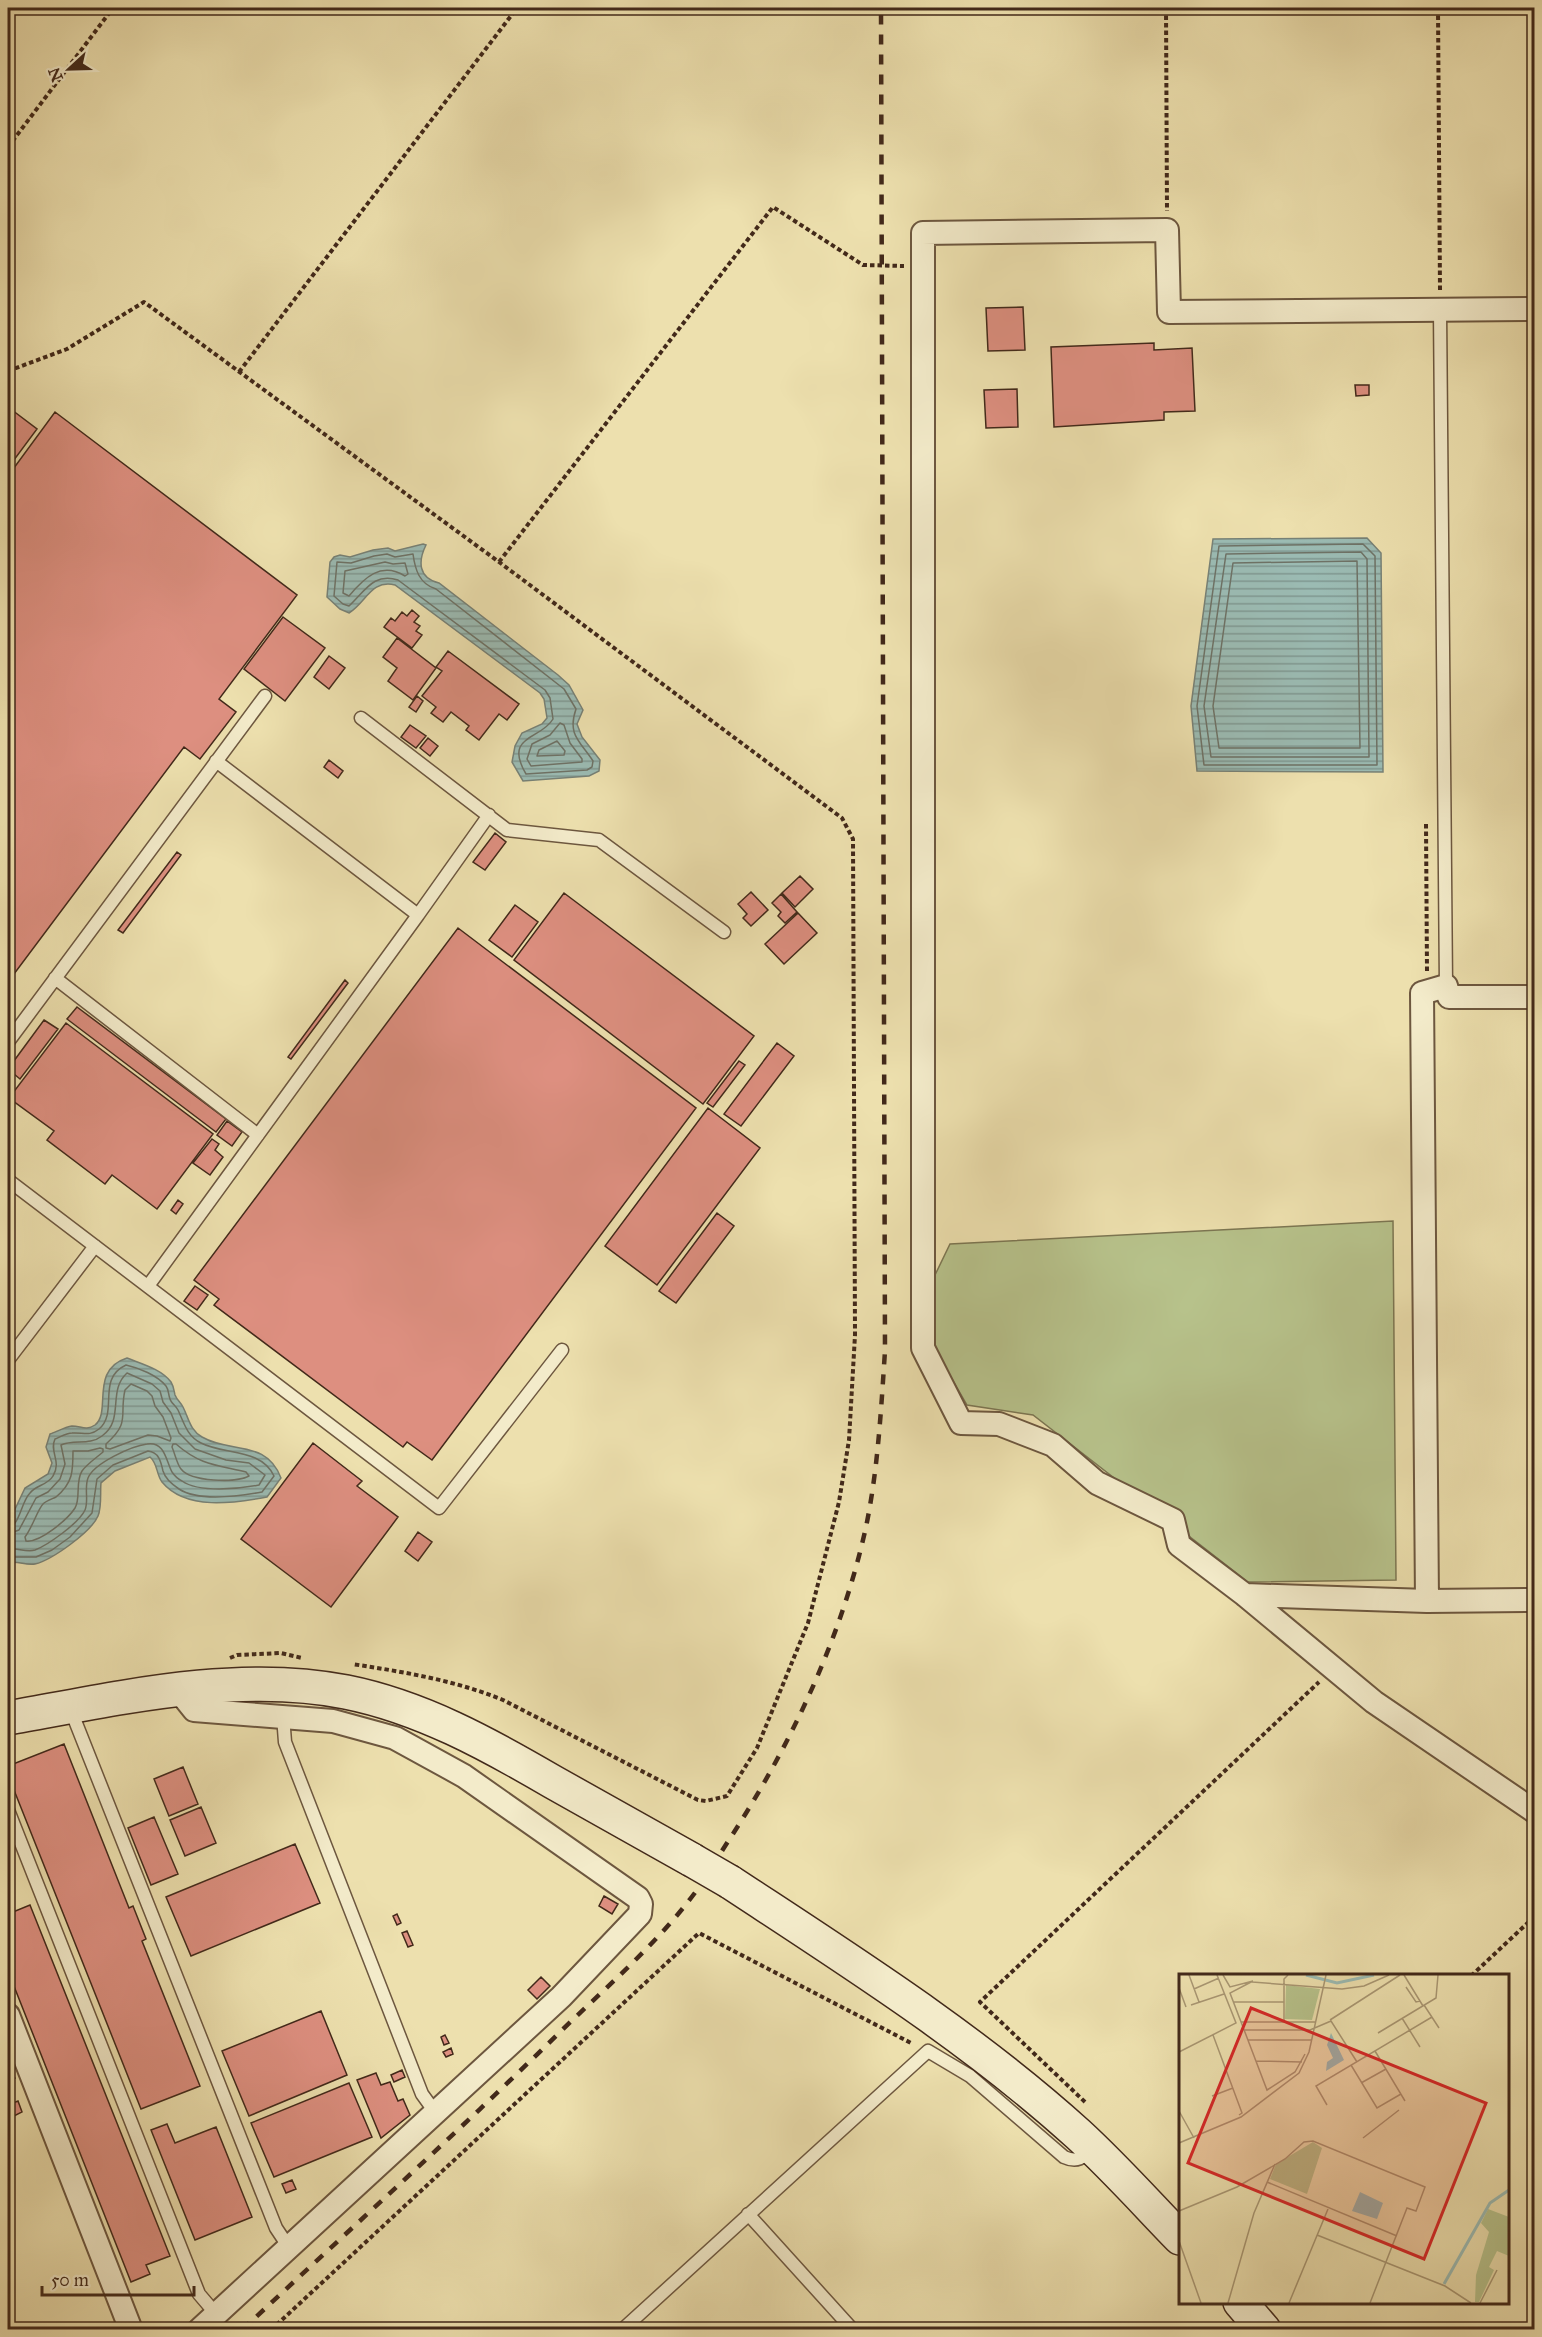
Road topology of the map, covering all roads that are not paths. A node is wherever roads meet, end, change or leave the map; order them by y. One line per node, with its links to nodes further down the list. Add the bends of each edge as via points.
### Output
1 (1440, 309): 2 (street); 10 (lane); 19 (street, via 1169,312 1167,230 923,233 923,1348 962,1423 999,1424 1053,1445 1097,1483 1173,1520 1179,1545)
2 (1534, 309)
3 (265, 696): 5 (lane)
4 (361, 718): 6 (lane)
5 (216, 761): 7 (lane); 9 (lane)
6 (489, 815): 7 (lane); 8 (lane, via 507,830 599,840)
7 (418, 915): 13 (lane)
8 (724, 932)
9 (55, 978): 12 (lane); 13 (lane)
10 (1446, 986): 11 (street, via 1449,997); 21 (street, via 1422,993)
11 (1534, 998)
12 (8, 1042)
13 (258, 1135): 16 (lane)
14 (8, 1180): 15 (lane)
15 (95, 1246): 16 (lane); 18 (lane)
16 (148, 1286): 17 (lane, via 439,1508)
17 (562, 1350)
18 (8, 1360)
19 (1245, 1595): 21 (street); 27 (street, via 1374,1702)
20 (1534, 1600): 21 (street)
21 (1427, 1601)
22 (178, 1690): 23 (street); 24 (street, via 195,1710); 30 (street, bridge, via 280,1685 345,1692 393,1704 466,1733 730,1882 868,1973 956,2035)
23 (70, 1707): 25 (street); 33 (lane, via 276,2228)
24 (284, 1716): 29 (lane, via 285,1742 317,1826 422,2094); 29 (street, via 366,1729 429,1755 638,1898 641,1904 640,1914 561,1996)
25 (8, 1718)
26 (8, 1810): 35 (lane, via 199,2294)
27 (1534, 1811)
28 (8, 2016): 36 (street)
29 (435, 2112): 33 (street)
30 (1093, 2148): 31 (lane, via 1082,2159 1064,2157 970,2076 928,2051); 32 (street)
31 (748, 2214): 38 (lane); 39 (lane)
32 (1179, 2237)
33 (288, 2246): 35 (street)
34 (1242, 2304): 40 (street)
35 (216, 2314): 37 (street)
36 (131, 2330)
37 (199, 2330)
38 (622, 2330)
39 (854, 2330)
40 (1264, 2330)

